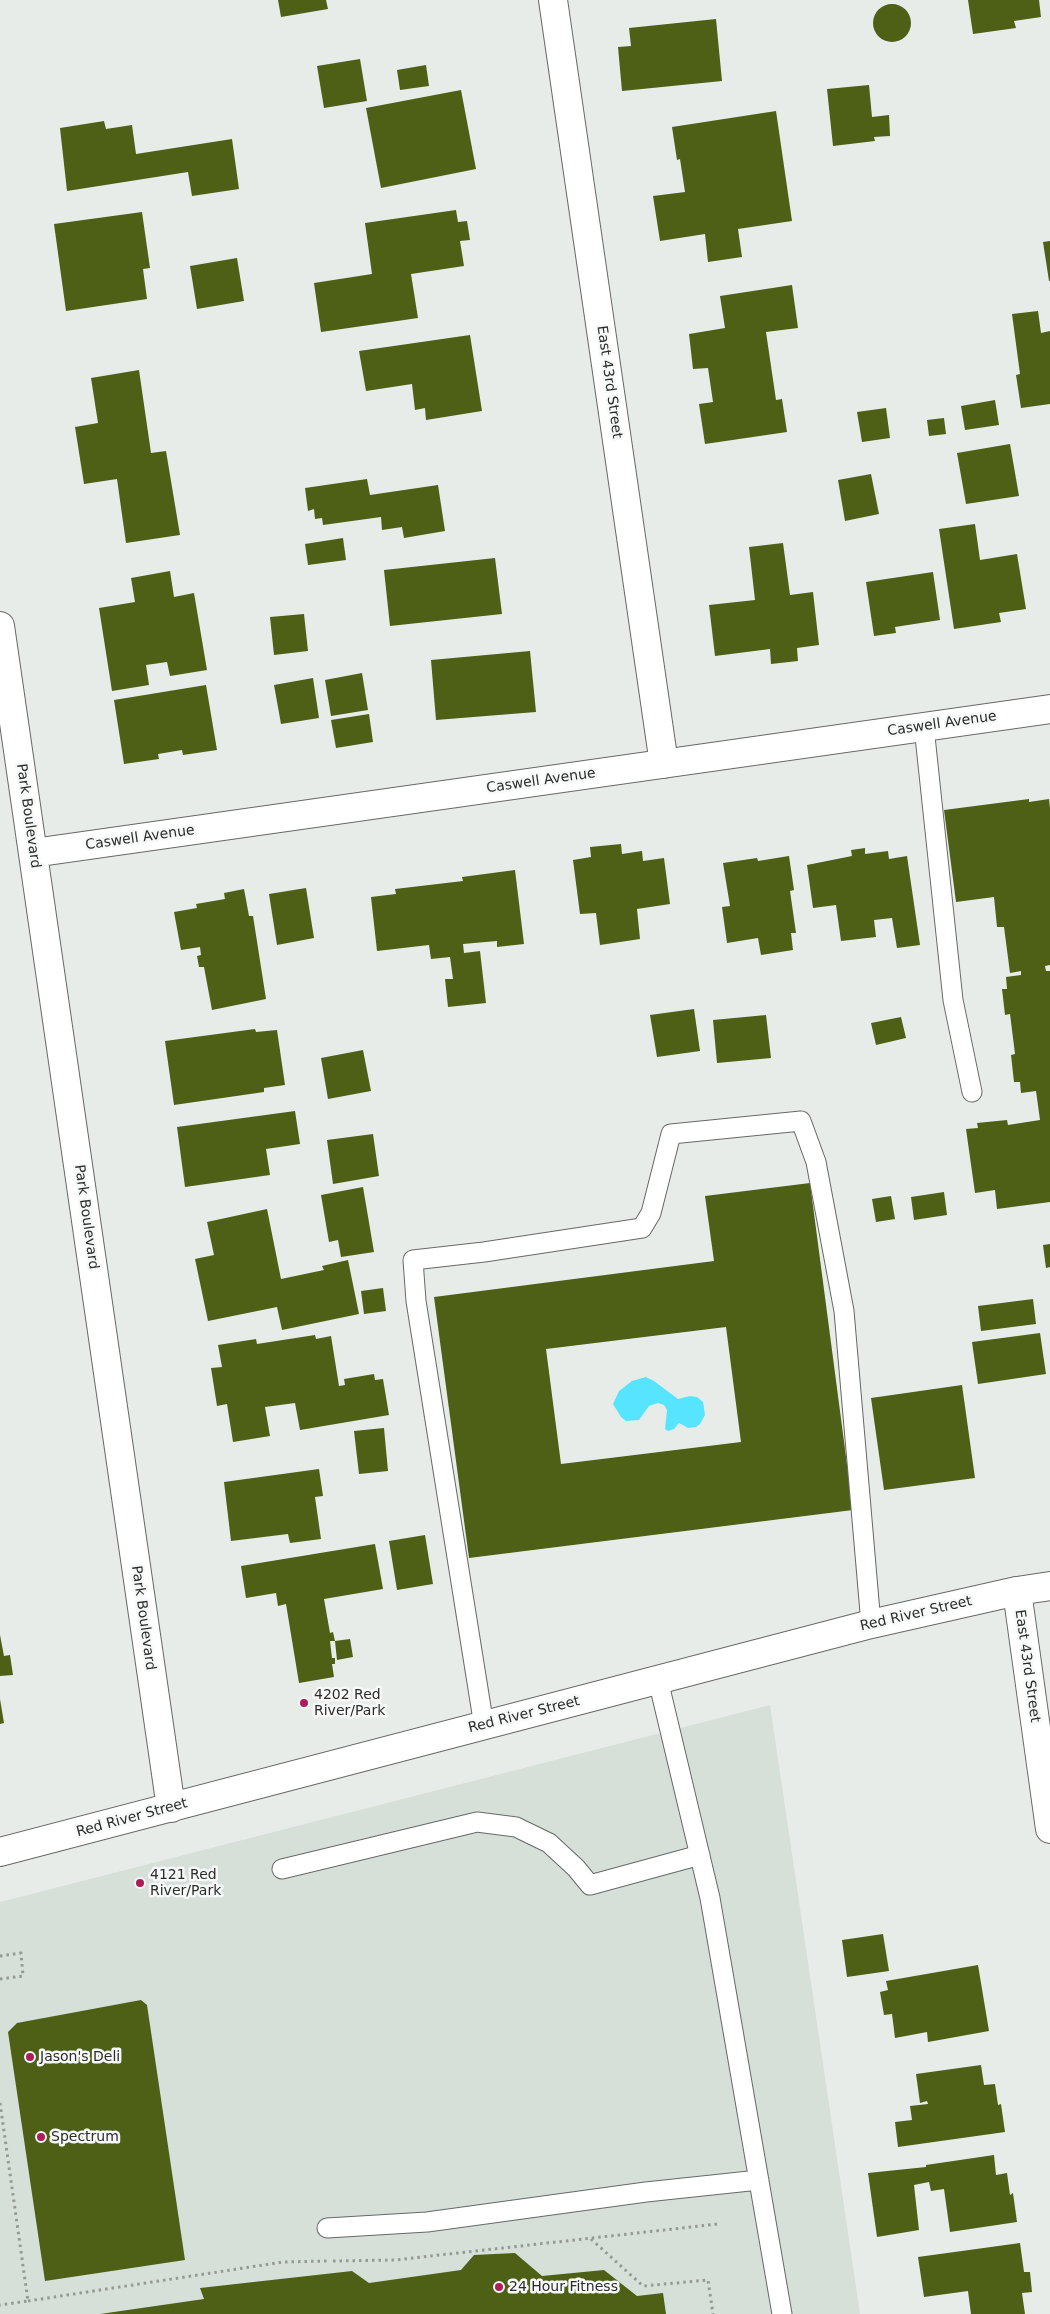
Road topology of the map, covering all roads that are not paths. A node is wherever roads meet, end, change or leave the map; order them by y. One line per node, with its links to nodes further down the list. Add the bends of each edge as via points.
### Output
1 (553, 0): 5 (street, East 43rd Street)
2 (0, 626): 6 (street, Park Boulevard)
3 (1050, 709): 4 (street, Caswell Avenue)
4 (924, 727): 5 (street, Caswell Avenue); 7 (lane, via 953,1000)
5 (664, 764): 6 (street, Caswell Avenue)
6 (33, 853): 13 (street, Park Boulevard)
7 (972, 1092)
8 (1050, 1586): 9 (street, Red River Street)
9 (1017, 1592): 10 (street, Red River Street); 14 (street, East 43rd Street)
10 (871, 1624): 11 (street, Red River Street); 12 (lane, via 844,1311 816,1162 800,1121 671,1134 651,1212 642,1228 413,1260 416,1301)
11 (658, 1680): 12 (street, Red River Street); 16 (lane)
12 (484, 1726): 13 (street, Red River Street)
13 (171, 1808): 15 (street, Red River Street)
14 (1050, 1829)
15 (0, 1852)
16 (700, 1855): 17 (lane, via 590,1885 549,1843 516,1827 477,1822); 18 (lane)
17 (282, 1869)
18 (759, 2180): 19 (lane, via 427,2222); 20 (lane)
19 (327, 2228)
20 (782, 2314)

